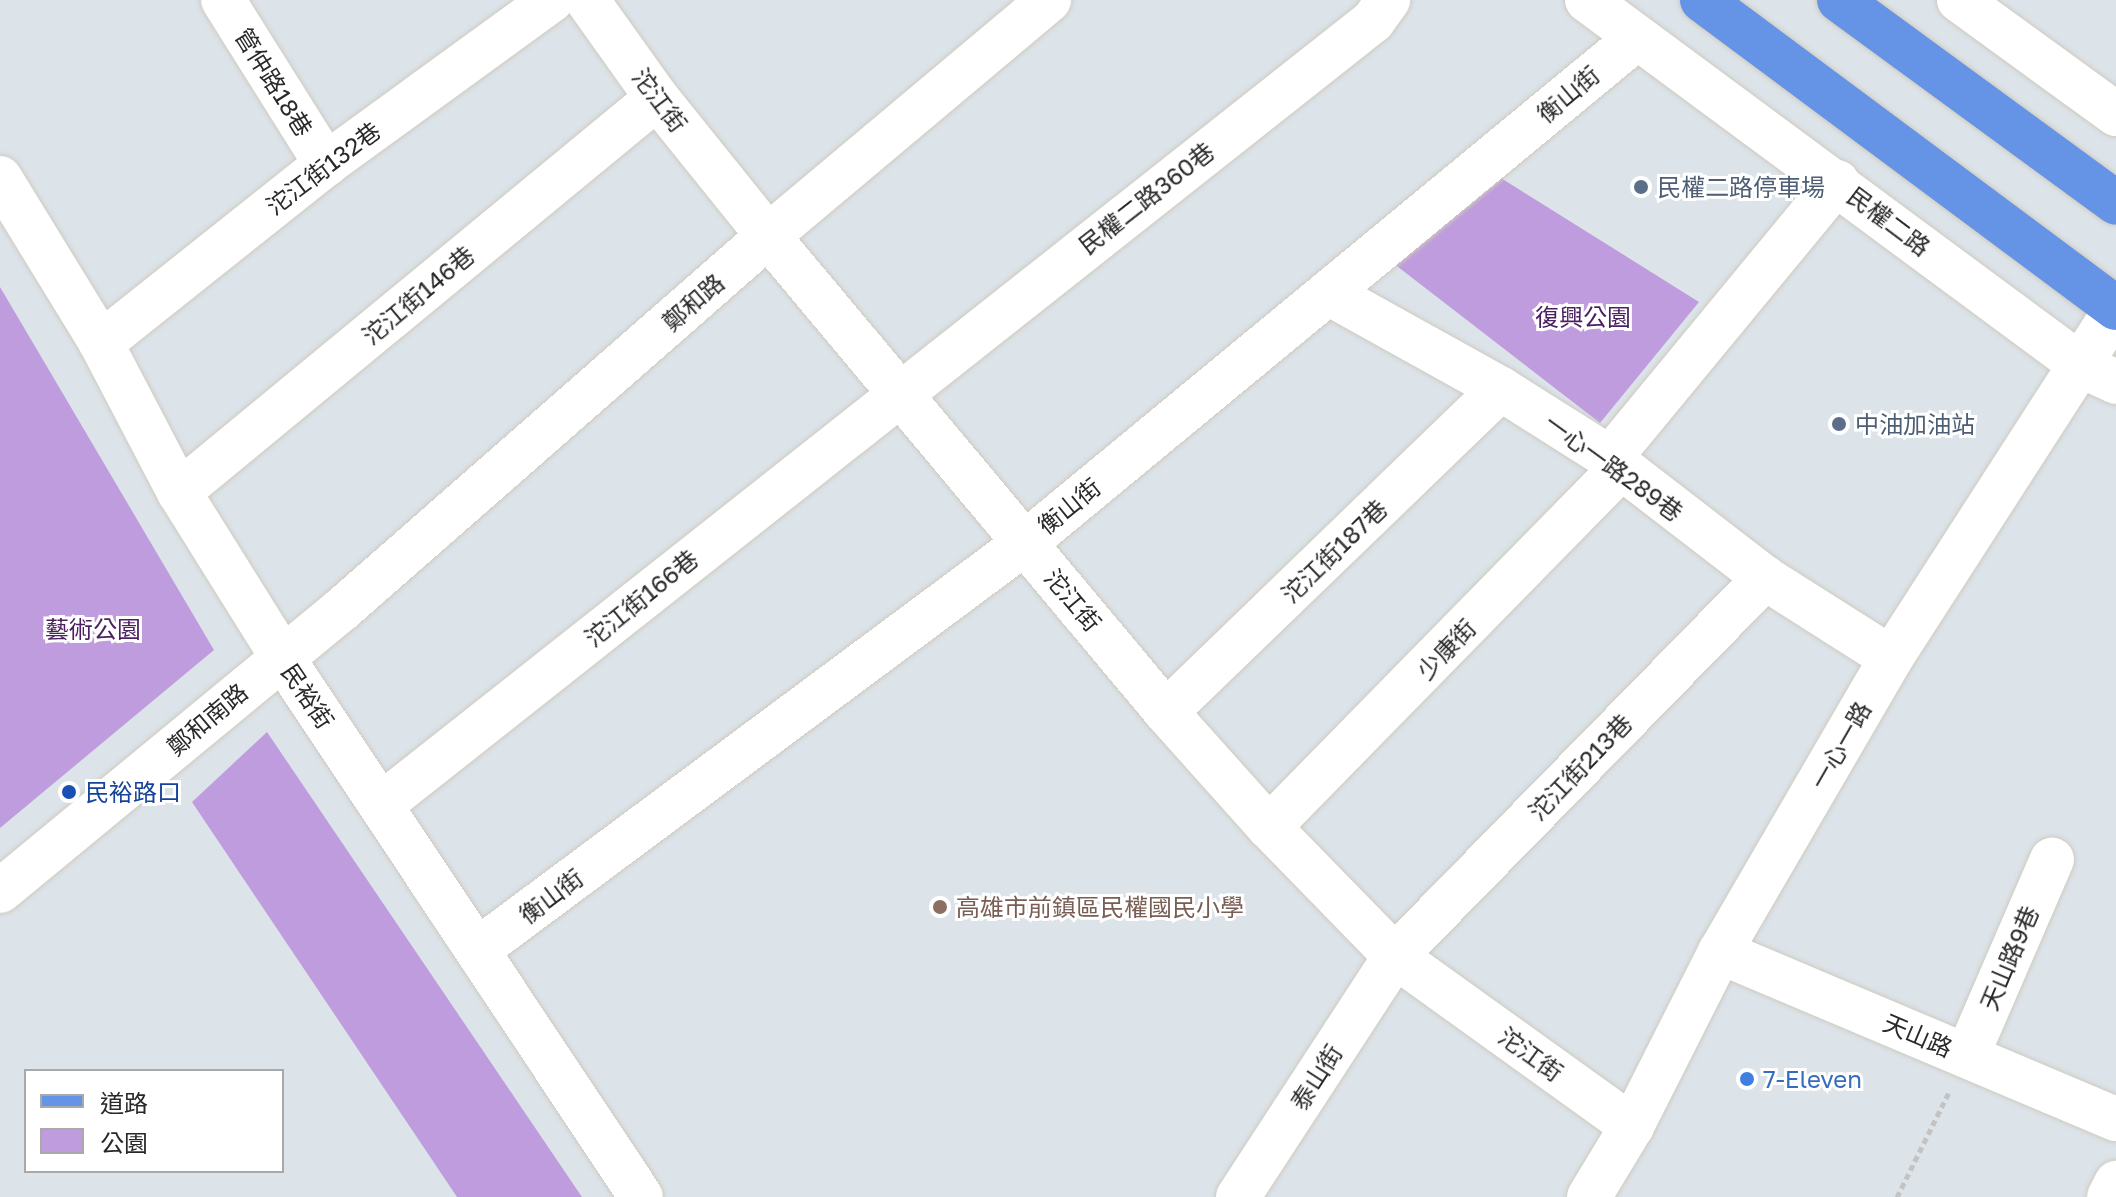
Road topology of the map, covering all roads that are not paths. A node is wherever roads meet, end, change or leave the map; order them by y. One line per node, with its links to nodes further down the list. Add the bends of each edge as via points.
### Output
1 (223, 0): 13 (street, 管仲路18巷)
2 (552, 0): 13 (street, 沱江街132巷)
3 (587, 0): 11 (street, 沱江街)
4 (1049, 0): 17 (street, 鄭和路)
5 (1388, 0): 23 (street, 民權二路360巷, via 1373,21)
6 (1587, 0): 10 (street, 民權二路)
7 (1702, 0): 19 (main road)
8 (1839, 0): 16 (main road)
9 (1959, 0): 12 (street)
10 (1637, 38): 15 (street, 民權二路); 18 (street, 衡山街)
11 (657, 98): 17 (street, 沱江街); 25 (street, 沱江街146巷)
12 (2116, 114)
13 (326, 164): 20 (street, 沱江街132巷)
14 (0, 178): 20 (street, 民裕街)
15 (1837, 182): 21 (street, 民權二路); 24 (street, 少康街)
16 (2116, 203)
17 (768, 236): 23 (street, 沱江街); 28 (street, 鄭和路)
18 (1328, 293): 22 (street, 一心一路289巷); 26 (street, 衡山街)
19 (2116, 308): 21 (street, 一心一路)
20 (101, 343): 25 (street, 民裕街)
21 (2099, 374): 30 (street, 一心一路)
22 (1501, 389): 24 (street, 一心一路289巷); 31 (street, 沱江街187巷)
23 (900, 391): 26 (street, 沱江街); 32 (street, 沱江街166巷)
24 (1611, 461): 27 (street, 一心一路289巷); 33 (street, 少康街)
25 (179, 492): 29 (street, 民裕街)
26 (1025, 543): 31 (street, 沱江街); 36 (street, 衡山街)
27 (1765, 578): 30 (street, 一心一路289巷); 38 (street, 沱江街213巷)
28 (341, 610): 29 (street, 鄭和南路)
29 (282, 657): 32 (street, 民裕街); 35 (street, 鄭和南路)
30 (1891, 658): 37 (street, 一心一路)
31 (1166, 712): 33 (street, 沱江街)
32 (382, 804): 36 (street, 民裕街)
33 (1269, 827): 38 (street, 沱江街)
34 (2052, 860): 39 (street, 天山路9巷)
35 (0, 891)
36 (480, 948): 43 (street, 民裕街)
37 (1720, 952): 39 (street, 天山路); 41 (street, 一心一路)
38 (1395, 956): 41 (street, 沱江街); 44 (street, 泰山街)
39 (1967, 1056): 40 (street, 天山路)
40 (2116, 1119)
41 (1632, 1126): 45 (street, 一心一路)
42 (2116, 1183): 46 (street)
43 (641, 1197)
44 (1238, 1197)
45 (1589, 1197)
46 (2109, 1197)

